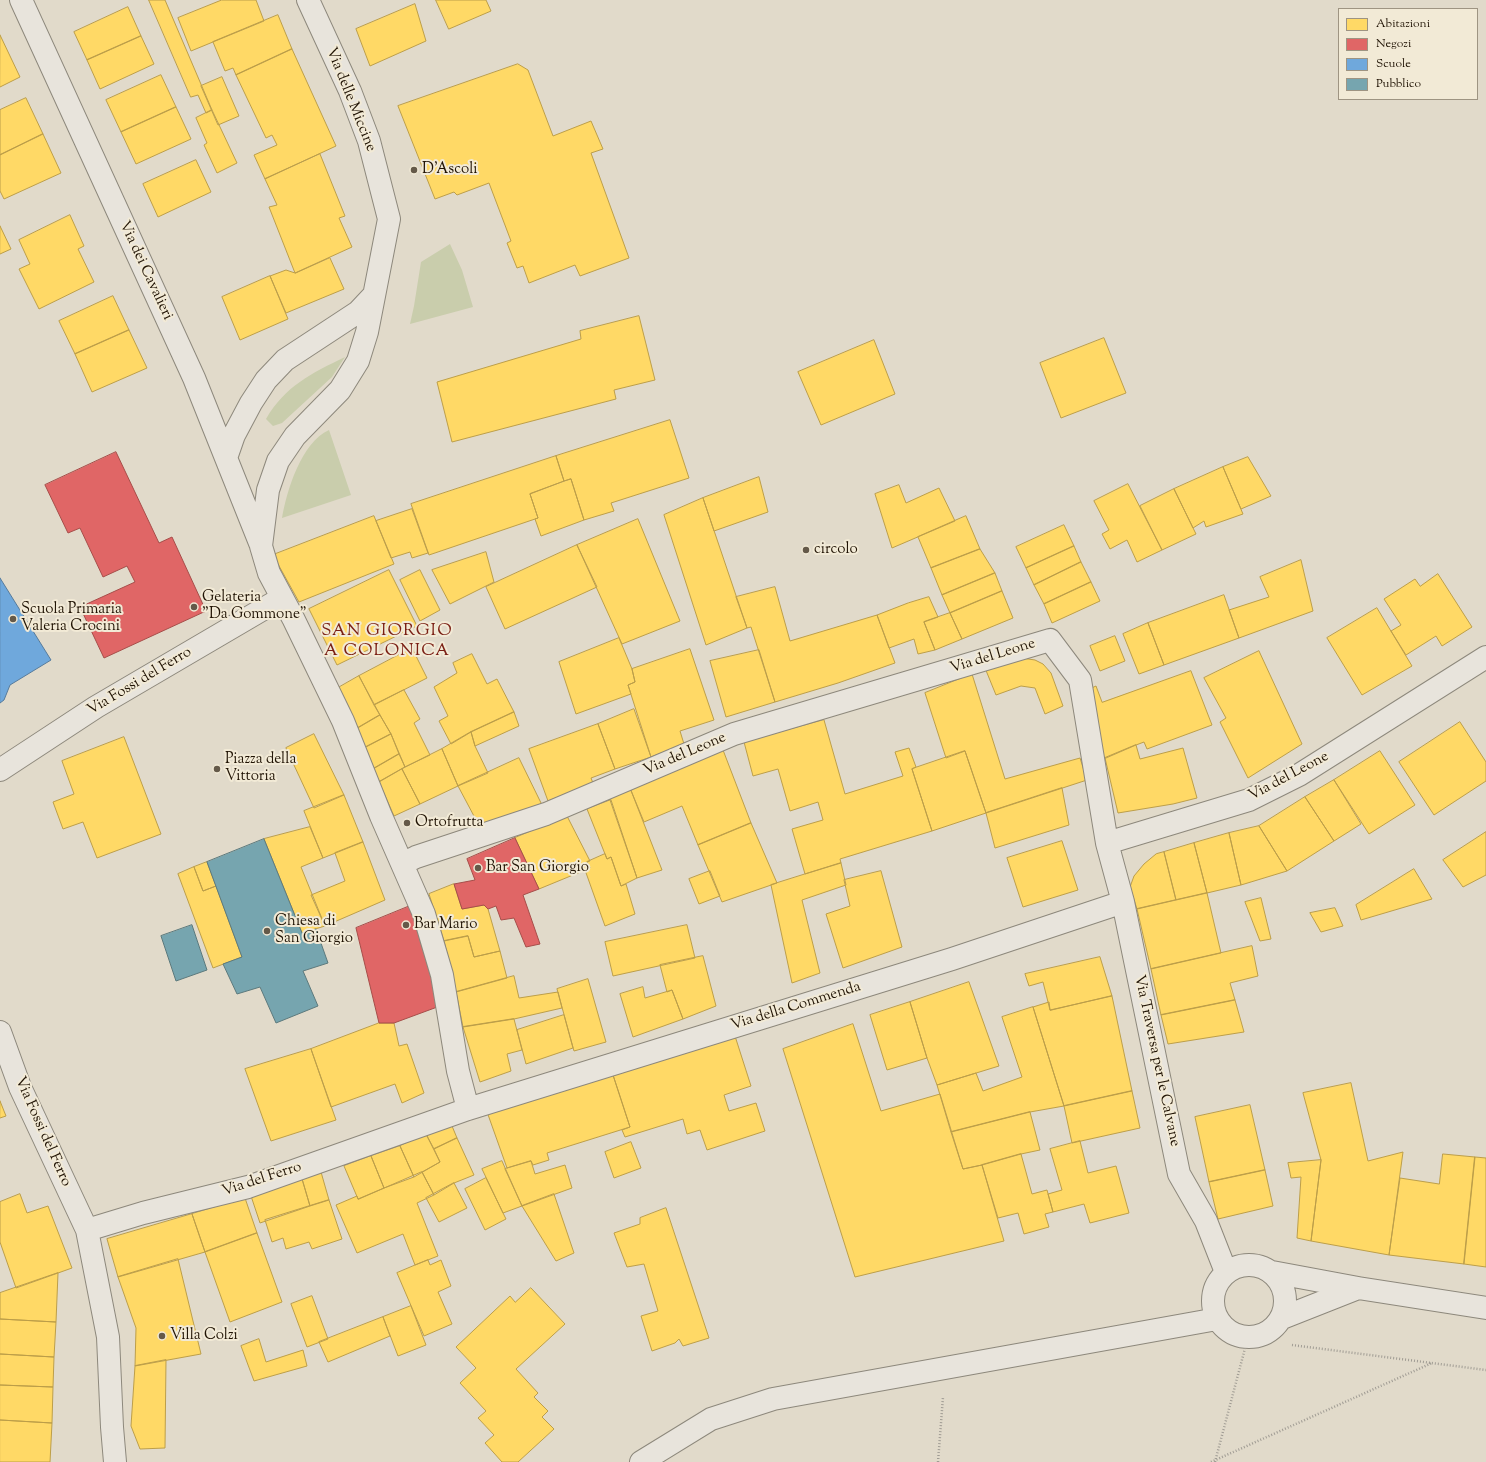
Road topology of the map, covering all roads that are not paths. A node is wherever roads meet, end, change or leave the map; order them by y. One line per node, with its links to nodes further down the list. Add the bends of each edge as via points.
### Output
1 (21, 0): 4 (street, Via dei Cavalieri, via 194,378)
2 (308, 0): 3 (street, Via delle Miccine, via 350,91 369,141 389,219)
3 (373, 296): 4 (street, via 358,312 285,360 266,380 234,435); 5 (street, Via delle Miccine, via 367,332 358,361 340,390 295,436 278,462 268,490)
4 (226, 458): 5 (street, Via dei Cavalieri)
5 (261, 546): 6 (street, Via delle Miccine, via 269,572)
6 (282, 598): 8 (street, Via Fossi del Ferro, via 96,707); 10 (street, Via delle Miccine, via 343,721)
7 (1486, 657): 9 (street, Via del Leone, via 1299,775 1249,800)
8 (0, 770)
9 (1106, 843): 10 (street, Via del Leone, via 1080,680 1050,640 734,734 546,814 416,857); 11 (street, Via Traversa per le Calvane)
10 (402, 864): 13 (street, Via delle Miccine, via 424,914 442,975 458,1071)
11 (1123, 902): 13 (street, Via della Commenda, via 952,959); 15 (street, Via Traversa per le Calvane, via 1180,1174 1206,1221)
12 (0, 1032): 14 (street, Via Fossi del Ferro, via 20,1087)
13 (468, 1109): 14 (street, Via del Ferro, via 248,1187)
14 (87, 1230): 21 (street, via 108,1337)
15 (1226, 1272): 16 (street, via 1248,1264 1261,1266); 19 (street, via 1218,1282 1214,1294 1213,1306)
16 (1272, 1272): 17 (street); 20 (street, via 1280,1280 1285,1292 1286,1305)
17 (1358, 1288): 18 (street); 20 (street)
18 (1486, 1308)
19 (1217, 1318): 20 (street, via 1236,1334 1253,1337 1270,1331); 22 (street, via 773,1399 711,1419)
20 (1282, 1318)
21 (115, 1462)
22 (640, 1462)

